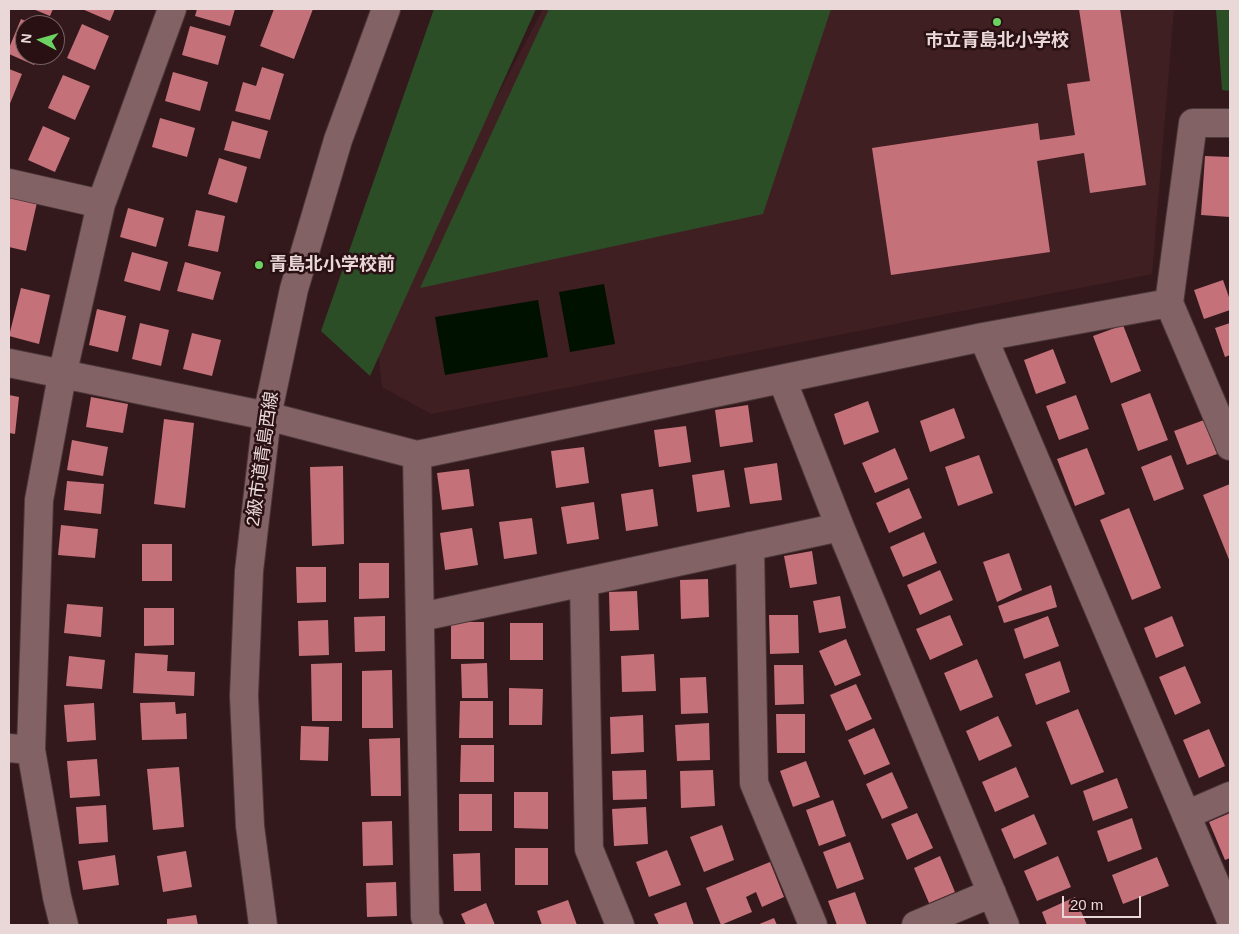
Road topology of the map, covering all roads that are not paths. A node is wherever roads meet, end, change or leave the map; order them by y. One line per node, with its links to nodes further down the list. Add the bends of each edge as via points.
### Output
1 (172, 9): 5 (street)
2 (386, 9): 11 (street, 2級市道青島西線, via 338,140 294,289)
3 (1230, 123): 6 (street, via 1193,123)
4 (9, 183): 5 (street)
5 (101, 204): 9 (street)
6 (1169, 303): 7 (street); 12 (street)
7 (984, 337): 10 (street); 20 (street)
8 (9, 363): 9 (street)
9 (62, 376): 11 (street); 18 (street, via 39,500)
10 (782, 380): 13 (street); 14 (street)
11 (267, 416): 13 (street); 24 (street, 2級市道青島西線, via 249,571 244,696 250,826)
12 (1230, 446)
13 (417, 455): 17 (street)
14 (840, 527): 15 (street); 21 (street)
15 (750, 546): 16 (street); 27 (street, via 754,783)
16 (584, 582): 17 (street); 26 (street, via 589,849)
17 (421, 618): 25 (street, via 426,917)
18 (20, 749): 23 (street)
19 (1230, 796): 20 (street)
20 (1186, 815): 22 (street)
21 (992, 893): 28 (street); 29 (street)
22 (1230, 918)
23 (64, 925)
24 (263, 925)
25 (429, 925)
26 (620, 925)
27 (813, 925)
28 (916, 925)
29 (1005, 925)

